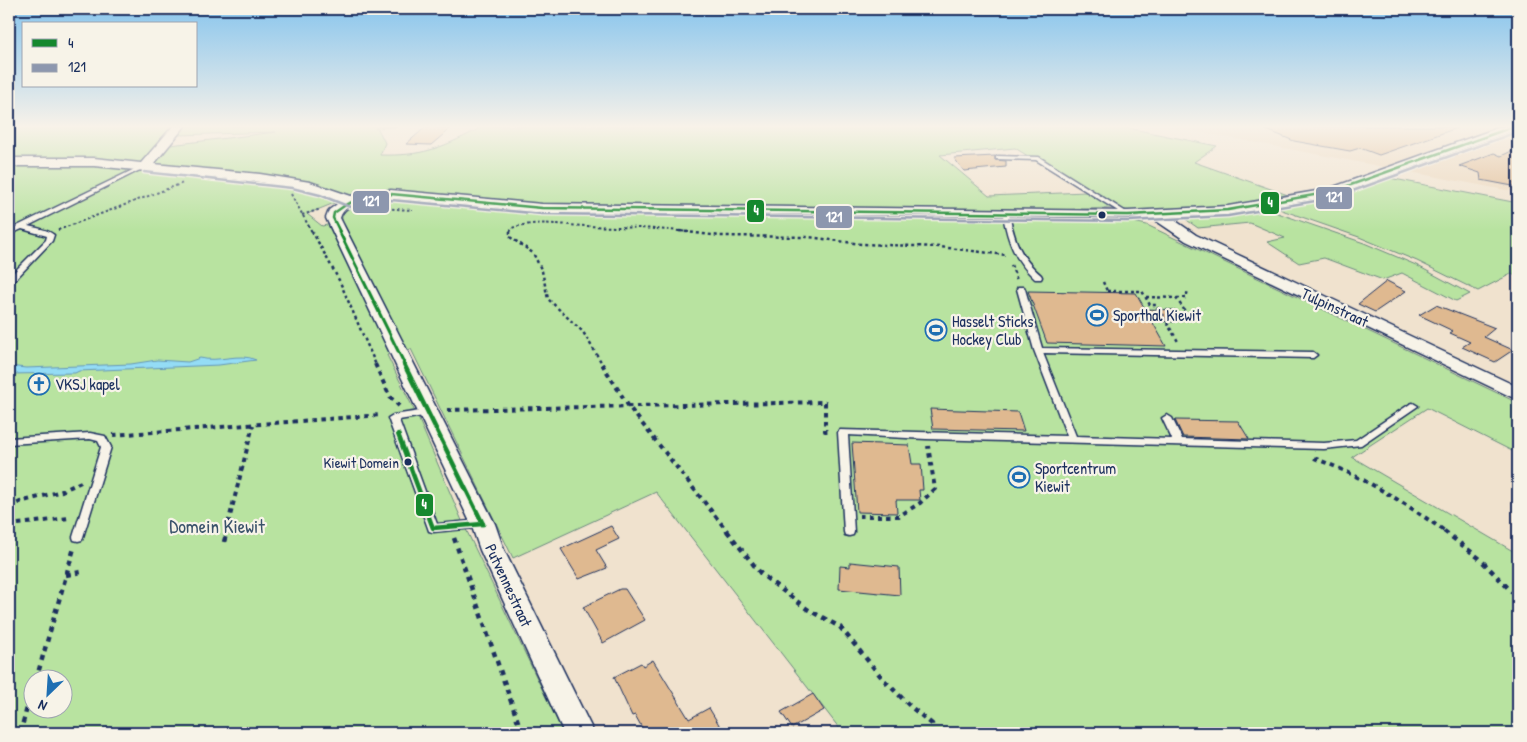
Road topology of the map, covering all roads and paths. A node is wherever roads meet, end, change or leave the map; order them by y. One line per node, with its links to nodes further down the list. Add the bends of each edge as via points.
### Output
1 (150, 161): 5 (street)
2 (1041, 161): 12 (lane)
3 (1418, 161): 9 (street, via 1331,192 1257,206)
4 (9, 162): 5 (street)
5 (145, 166): 7 (street, via 292,182 322,189); 13 (lane)
6 (187, 182): 15 (path)
7 (351, 201): 11 (street, via 391,194 542,208); 30 (street, Putvennestraat, via 340,207 333,218)
8 (328, 208): 10 (path)
9 (1156, 214): 12 (street); 27 (street, Tulpinstraat, via 1190,238)
10 (302, 215)
11 (1006, 215): 12 (street); 16 (lane, via 1014,248 1025,266)
12 (1128, 215)
13 (21, 227): 14 (lane); 15 (lane)
14 (9, 234)
15 (48, 234): 17 (lane, via 51,235 49,241)
16 (1038, 277)
17 (9, 281)
18 (1103, 282): 21 (path, via 1108,292 1142,292)
19 (1021, 289): 24 (lane); 29 (path, via 1005,254 809,237 720,236 664,228 549,224 512,228 510,238 533,252 540,264 548,299 582,332)
20 (1188, 290): 22 (path, via 1186,298)
21 (1146, 297): 22 (path); 23 (path)
22 (1176, 298): 23 (path, via 1187,314)
23 (1162, 315): 25 (path)
24 (1038, 350): 25 (lane); 37 (lane)
25 (1185, 353): 26 (lane)
26 (1313, 355)
27 (1518, 394)
28 (1413, 406): 39 (lane, via 1358,443 1324,446)
29 (629, 407): 30 (path); 34 (path, via 825,402 825,431); 57 (path, via 761,574 807,609 840,627 883,679 932,724)
30 (427, 412): 45 (street, Putvennestraat); 45 (lane, via 393,418 433,528)
31 (389, 414): 33 (path)
32 (1166, 418): 39 (lane)
33 (253, 425): 36 (path, via 115,434); 49 (path)
34 (843, 432): 35 (lane); 44 (lane)
35 (926, 436): 37 (lane); 44 (path, via 935,489 899,516)
36 (102, 438): 38 (lane); 41 (lane, via 106,447)
37 (1072, 438): 39 (lane)
38 (9, 441)
39 (1178, 441)
40 (1309, 457): 52 (path, via 1369,483 1407,506 1490,566)
41 (99, 474): 42 (path, via 62,491); 43 (lane)
42 (9, 507)
43 (84, 516): 46 (path); 48 (lane)
44 (848, 516): 47 (lane)
45 (482, 524): 56 (street, Putvennestraat)
46 (9, 525)
47 (849, 532)
48 (78, 537): 51 (path)
49 (224, 542)
50 (81, 572): 51 (path)
51 (66, 575): 53 (path)
52 (1518, 598)
53 (39, 670)
54 (24, 720): 55 (path)
55 (20, 733)
56 (579, 733)
57 (932, 733)

